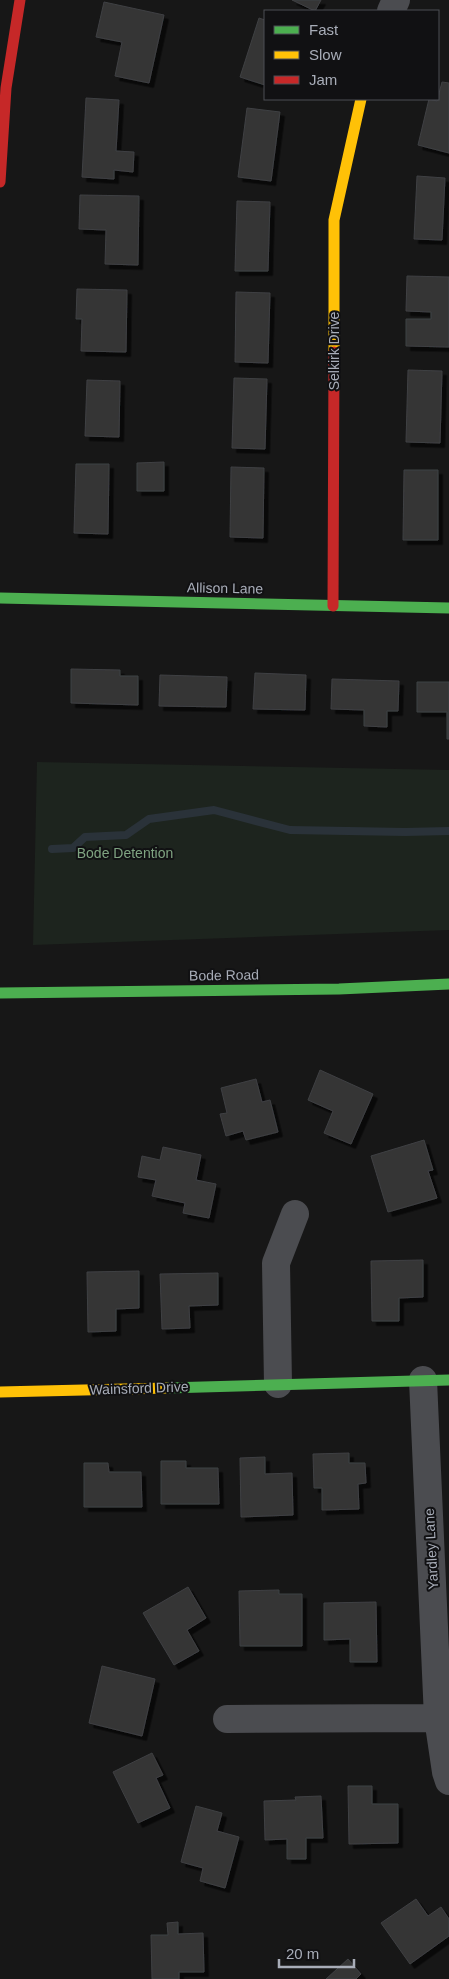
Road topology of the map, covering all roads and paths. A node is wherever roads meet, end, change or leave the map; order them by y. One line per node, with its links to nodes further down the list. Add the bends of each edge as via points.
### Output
1 (20, 0): 3 (street, via 6,88)
2 (361, 100): 5 (street, Selkirk Drive, via 334,220)
3 (0, 182)
4 (0, 598): 5 (street, Allison Lane)
5 (333, 606): 6 (street, Allison Lane)
6 (449, 608)
7 (449, 984): 8 (street, Bode Road, via 339,989)
8 (0, 993)
9 (295, 1214): 11 (street, via 276,1263)
10 (436, 1380): 11 (street, Wainsford Drive); 13 (street, Yardley Lane)
11 (278, 1384): 12 (street, Wainsford Drive)
12 (0, 1392)
13 (438, 1718): 14 (street); 15 (street, Yardley Lane)
14 (227, 1719)
15 (449, 1781)

